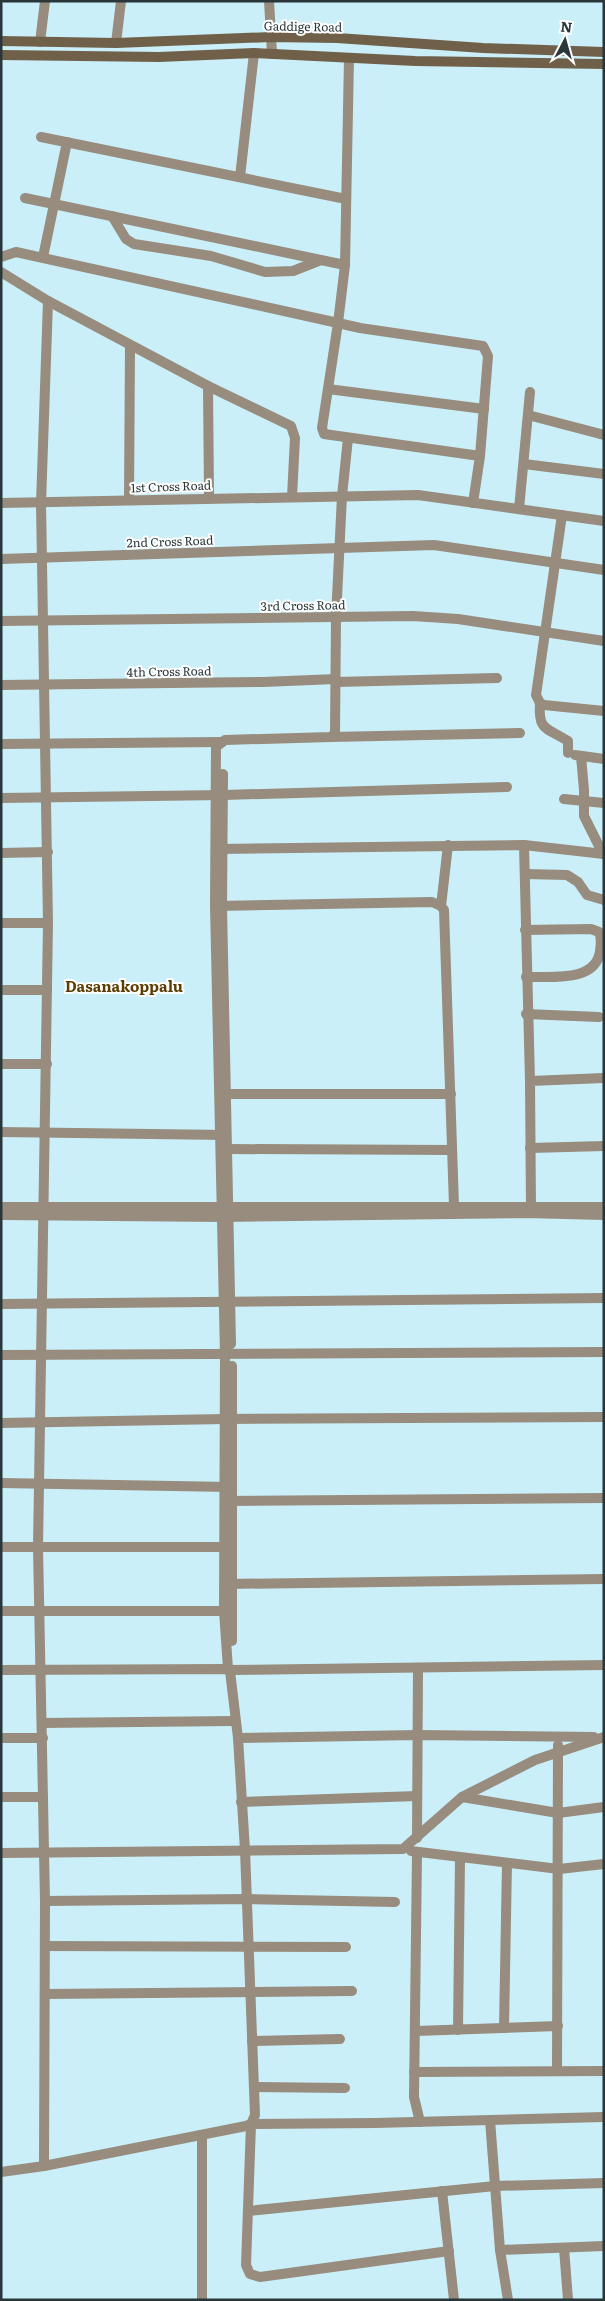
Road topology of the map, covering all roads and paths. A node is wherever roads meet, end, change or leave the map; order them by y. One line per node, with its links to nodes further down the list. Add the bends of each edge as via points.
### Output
1 (45, 1): 6 (street)
2 (120, 1): 7 (street)
3 (269, 1): 4 (street)
4 (271, 37): 7 (main road, Gaddige Road); 8 (main road, Gaddige Road); 10 (street)
5 (1, 41): 6 (main road, Gaddige Road)
6 (40, 42): 7 (main road, Gaddige Road)
7 (116, 43)
8 (604, 52)
9 (254, 53): 10 (main road); 11 (main road, via 159,57); 16 (street)
10 (272, 54): 12 (main road)
11 (1, 55)
12 (349, 58): 13 (main road); 18 (street)
13 (604, 64)
14 (41, 137): 15 (street)
15 (67, 142): 16 (street); 19 (street)
16 (240, 177): 18 (street)
17 (25, 198): 19 (street)
18 (346, 199): 24 (street)
19 (55, 205): 20 (street); 22 (street)
20 (112, 216): 23 (street); 23 (street, via 126,239 134,244 211,256 265,272 293,271)
21 (1, 257): 22 (street, via 16,252)
22 (43, 257): 27 (street)
23 (322, 260): 24 (street)
24 (344, 265): 27 (street)
25 (1, 272): 26 (street)
26 (48, 301): 28 (street); 44 (street)
27 (338, 322): 30 (street); 32 (street, via 483,346 488,352)
28 (130, 344): 29 (street); 42 (street)
29 (208, 386): 40 (street); 41 (street, via 291,426 295,438)
30 (328, 389): 32 (street); 35 (street, via 322,431)
31 (530, 392): 33 (street)
32 (484, 409): 36 (street)
33 (528, 415): 34 (street); 37 (street)
34 (604, 435)
35 (348, 438): 36 (street); 39 (street)
36 (480, 456): 45 (street)
37 (524, 464): 38 (street); 46 (street)
38 (604, 474)
39 (342, 496): 41 (street, 1st Cross Road); 45 (street, 1st Cross Road, via 418,495); 49 (street)
40 (209, 497): 41 (street, 1st Cross Road); 42 (street, 1st Cross Road)
41 (292, 497)
42 (129, 500): 44 (street, 1st Cross Road)
43 (1, 503): 44 (street, 1st Cross Road)
44 (41, 503): 50 (street)
45 (473, 503): 46 (street, 1st Cross Road)
46 (519, 509): 47 (street, 1st Cross Road)
47 (562, 515): 48 (street, 1st Cross Road); 52 (street)
48 (604, 521)
49 (340, 548): 50 (street, 2nd Cross Road); 52 (street, 2nd Cross Road, via 434,545); 54 (street)
50 (42, 558): 51 (street, 2nd Cross Road); 55 (street)
51 (1, 559)
52 (554, 563): 53 (street, 2nd Cross Road); 57 (street)
53 (604, 570)
54 (336, 618): 55 (street, 3rd Cross Road); 57 (street, 3rd Cross Road, via 413,616 458,619); 60 (street)
55 (45, 620): 56 (street, 3rd Cross Road); 62 (street)
56 (1, 621)
57 (544, 634): 58 (street, 3rd Cross Road); 63 (street, via 536,692)
58 (604, 641)
59 (497, 678): 60 (street, 4th Cross Road)
60 (336, 680): 62 (street, 4th Cross Road); 66 (street, via 334,733)
61 (1, 685): 62 (street, 4th Cross Road)
62 (45, 685): 67 (street)
63 (540, 702): 64 (street); 70 (street, via 539,720 544,727 568,741 566,753)
64 (604, 711)
65 (520, 733): 66 (street)
66 (331, 737): 68 (street, via 227,740)
67 (46, 743): 68 (street); 69 (street); 75 (street)
68 (219, 743): 73 (street, via 216,747)
69 (1, 744)
70 (581, 756): 71 (street); 77 (street)
71 (604, 759)
72 (507, 787): 73 (street)
73 (220, 796): 75 (street); 81 (street)
74 (1, 798): 75 (street)
75 (45, 799): 82 (street)
76 (564, 799): 77 (street)
77 (584, 800): 78 (street); 84 (street, via 584,816)
78 (604, 803)
79 (448, 845): 80 (street); 81 (street); 88 (street)
80 (524, 845): 84 (street); 85 (street)
81 (219, 849): 87 (street)
82 (48, 852): 83 (street); 90 (street)
83 (1, 853)
84 (604, 854)
85 (524, 874): 86 (street, via 567,875 578,882 587,895); 91 (street)
86 (604, 900)
87 (219, 906): 88 (street, via 432,902); 102 (street)
88 (441, 906): 103 (street, via 444,910)
89 (1, 923): 90 (street)
90 (48, 923): 95 (street)
91 (525, 930): 92 (street, via 595,930 601,935); 93 (street)
92 (601, 959): 93 (street, via 590,970 580,974)
93 (526, 977): 96 (street)
94 (1, 990): 95 (street)
95 (47, 990): 99 (street)
96 (526, 1014): 97 (street); 101 (street)
97 (599, 1017)
98 (1, 1064): 99 (street)
99 (47, 1064): 105 (street)
100 (604, 1078): 101 (street)
101 (530, 1081): 108 (street)
102 (224, 1094): 103 (street); 106 (street)
103 (451, 1094): 110 (street)
104 (1, 1132): 105 (street)
105 (44, 1132): 106 (street); 115 (street)
106 (224, 1135): 109 (street); 116 (street)
107 (604, 1146): 108 (street)
108 (530, 1148): 114 (street)
109 (227, 1149): 110 (street); 116 (street)
110 (452, 1150): 111 (street)
111 (454, 1206): 114 (street); 116 (street)
112 (1, 1207): 115 (street)
113 (604, 1207): 114 (street)
114 (531, 1209): 116 (street); 118 (street)
115 (44, 1212): 116 (street); 117 (street); 122 (street)
116 (226, 1212): 120 (street)
117 (1, 1215)
118 (604, 1215)
119 (604, 1298): 120 (street)
120 (228, 1302): 122 (street); 126 (street)
121 (1, 1304): 122 (street)
122 (43, 1305): 125 (street)
123 (604, 1352): 126 (street)
124 (1, 1355): 125 (street)
125 (42, 1355): 126 (street); 130 (street)
126 (228, 1355): 128 (street)
127 (604, 1417): 128 (street)
128 (229, 1419): 130 (street); 133 (street)
129 (1, 1423): 130 (street)
130 (40, 1424): 132 (street)
131 (1, 1483): 132 (street)
132 (39, 1484): 133 (street); 137 (street)
133 (228, 1487): 135 (street)
134 (604, 1498): 135 (street)
135 (228, 1501): 138 (street)
136 (1, 1546): 137 (street)
137 (38, 1547): 138 (street); 142 (street)
138 (228, 1547): 140 (street)
139 (604, 1579): 140 (street)
140 (228, 1584): 143 (street)
141 (1, 1611): 142 (street)
142 (40, 1611): 143 (street); 148 (street)
143 (228, 1611): 145 (street)
144 (604, 1665): 146 (street)
145 (228, 1666): 146 (street); 148 (street); 149 (street)
146 (418, 1668): 151 (street)
147 (1, 1670): 148 (street)
148 (40, 1670): 150 (street)
149 (234, 1721): 150 (street); 156 (street)
150 (42, 1723): 155 (street)
151 (418, 1735): 152 (street); 156 (street); 159 (street)
152 (557, 1736): 153 (street); 157 (street)
153 (604, 1737): 157 (street)
154 (1, 1738): 155 (street)
155 (43, 1738): 158 (street)
156 (238, 1738): 162 (street)
157 (558, 1751): 161 (street); 164 (street)
158 (43, 1796): 160 (street); 169 (street)
159 (417, 1796): 162 (street); 165 (street)
160 (1, 1797)
161 (462, 1797): 164 (street); 165 (street)
162 (242, 1802): 167 (street)
163 (604, 1807): 164 (street)
164 (558, 1813): 174 (street)
165 (417, 1838): 166 (street)
166 (403, 1849): 167 (street); 170 (street)
167 (245, 1850): 169 (street); 175 (street)
168 (1, 1853): 169 (street)
169 (44, 1853): 176 (street)
170 (417, 1853): 171 (street); 187 (street)
171 (460, 1858): 172 (street); 186 (street)
172 (507, 1863): 174 (street); 185 (street)
173 (604, 1864): 174 (street)
174 (559, 1869): 184 (street)
175 (247, 1899): 176 (street); 177 (street); 180 (street)
176 (45, 1902): 178 (street)
177 (395, 1902)
178 (45, 1946): 180 (street); 183 (street)
179 (346, 1947): 180 (street)
180 (249, 1948): 182 (street)
181 (352, 1991): 182 (street)
182 (250, 1993): 183 (street); 189 (street)
183 (46, 1994): 200 (street)
184 (558, 2026): 185 (street); 190 (street)
185 (504, 2028): 186 (street)
186 (458, 2030): 187 (street)
187 (416, 2031): 192 (street)
188 (340, 2039): 189 (street)
189 (252, 2041): 193 (street)
190 (557, 2071): 191 (street); 192 (street)
191 (604, 2071)
192 (414, 2072): 197 (street, via 414,2097)
193 (254, 2087): 194 (street); 198 (street, via 255,2116)
194 (345, 2088)
195 (604, 2117): 196 (street)
196 (490, 2120): 197 (street); 203 (street)
197 (420, 2122): 198 (street)
198 (251, 2124): 199 (street); 205 (street)
199 (202, 2135): 200 (street); 210 (street)
200 (44, 2166): 201 (street)
201 (1, 2172)
202 (604, 2183): 203 (street)
203 (495, 2186): 204 (street); 208 (street)
204 (442, 2191): 205 (street); 209 (street)
205 (248, 2211): 209 (street, via 246,2265 250,2274 260,2277)
206 (604, 2246): 207 (street)
207 (564, 2248): 208 (street); 213 (street)
208 (500, 2250): 212 (street)
209 (449, 2251): 211 (street)
210 (202, 2300)
211 (454, 2300)
212 (508, 2300)
213 (568, 2300)

